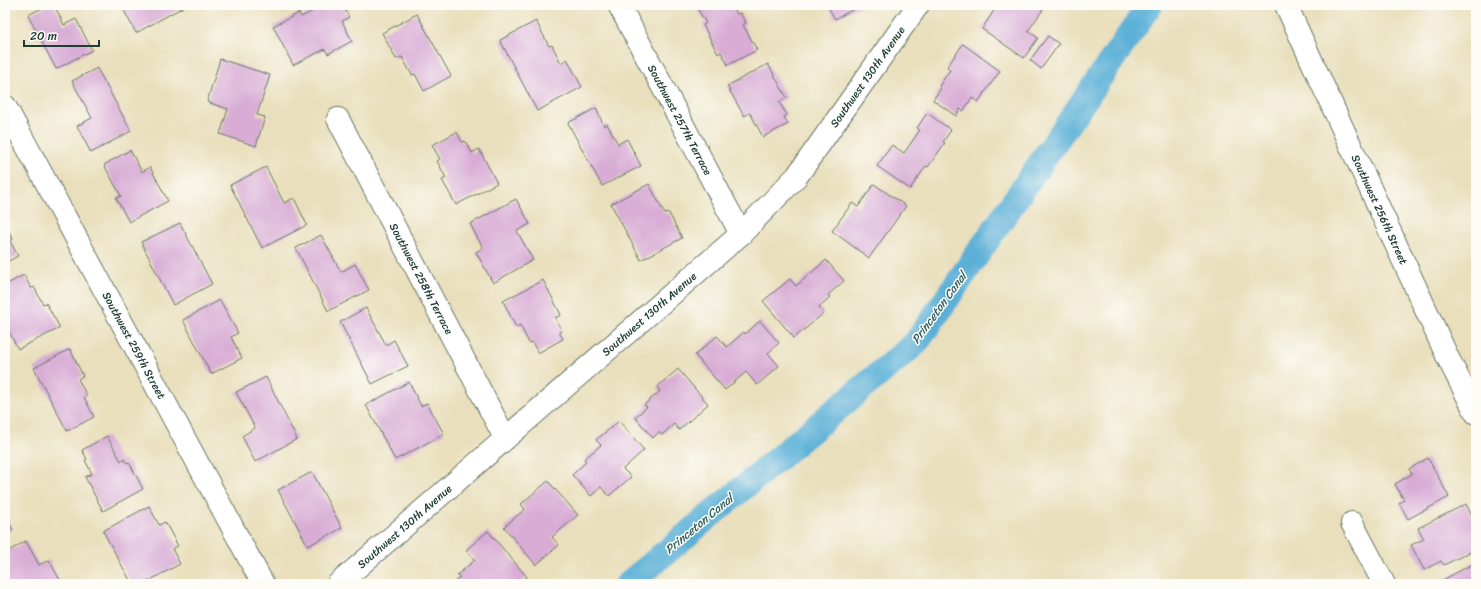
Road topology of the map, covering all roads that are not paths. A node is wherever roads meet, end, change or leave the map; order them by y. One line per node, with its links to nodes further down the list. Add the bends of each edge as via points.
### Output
1 (619, 5): 6 (street, Southwest 257th Terrace)
2 (918, 5): 6 (street, Southwest 130th Avenue, via 797,176)
3 (1286, 5): 7 (street, Southwest 256th Street, via 1448,358)
4 (5, 106): 10 (street, Southwest 259th Street)
5 (338, 119): 8 (street, Southwest 258th Terrace)
6 (741, 234): 8 (street, Southwest 130th Avenue)
7 (1476, 413)
8 (505, 438): 11 (street, Southwest 130th Avenue)
9 (1352, 523): 12 (street)
10 (263, 584)
11 (338, 584)
12 (1384, 584)

